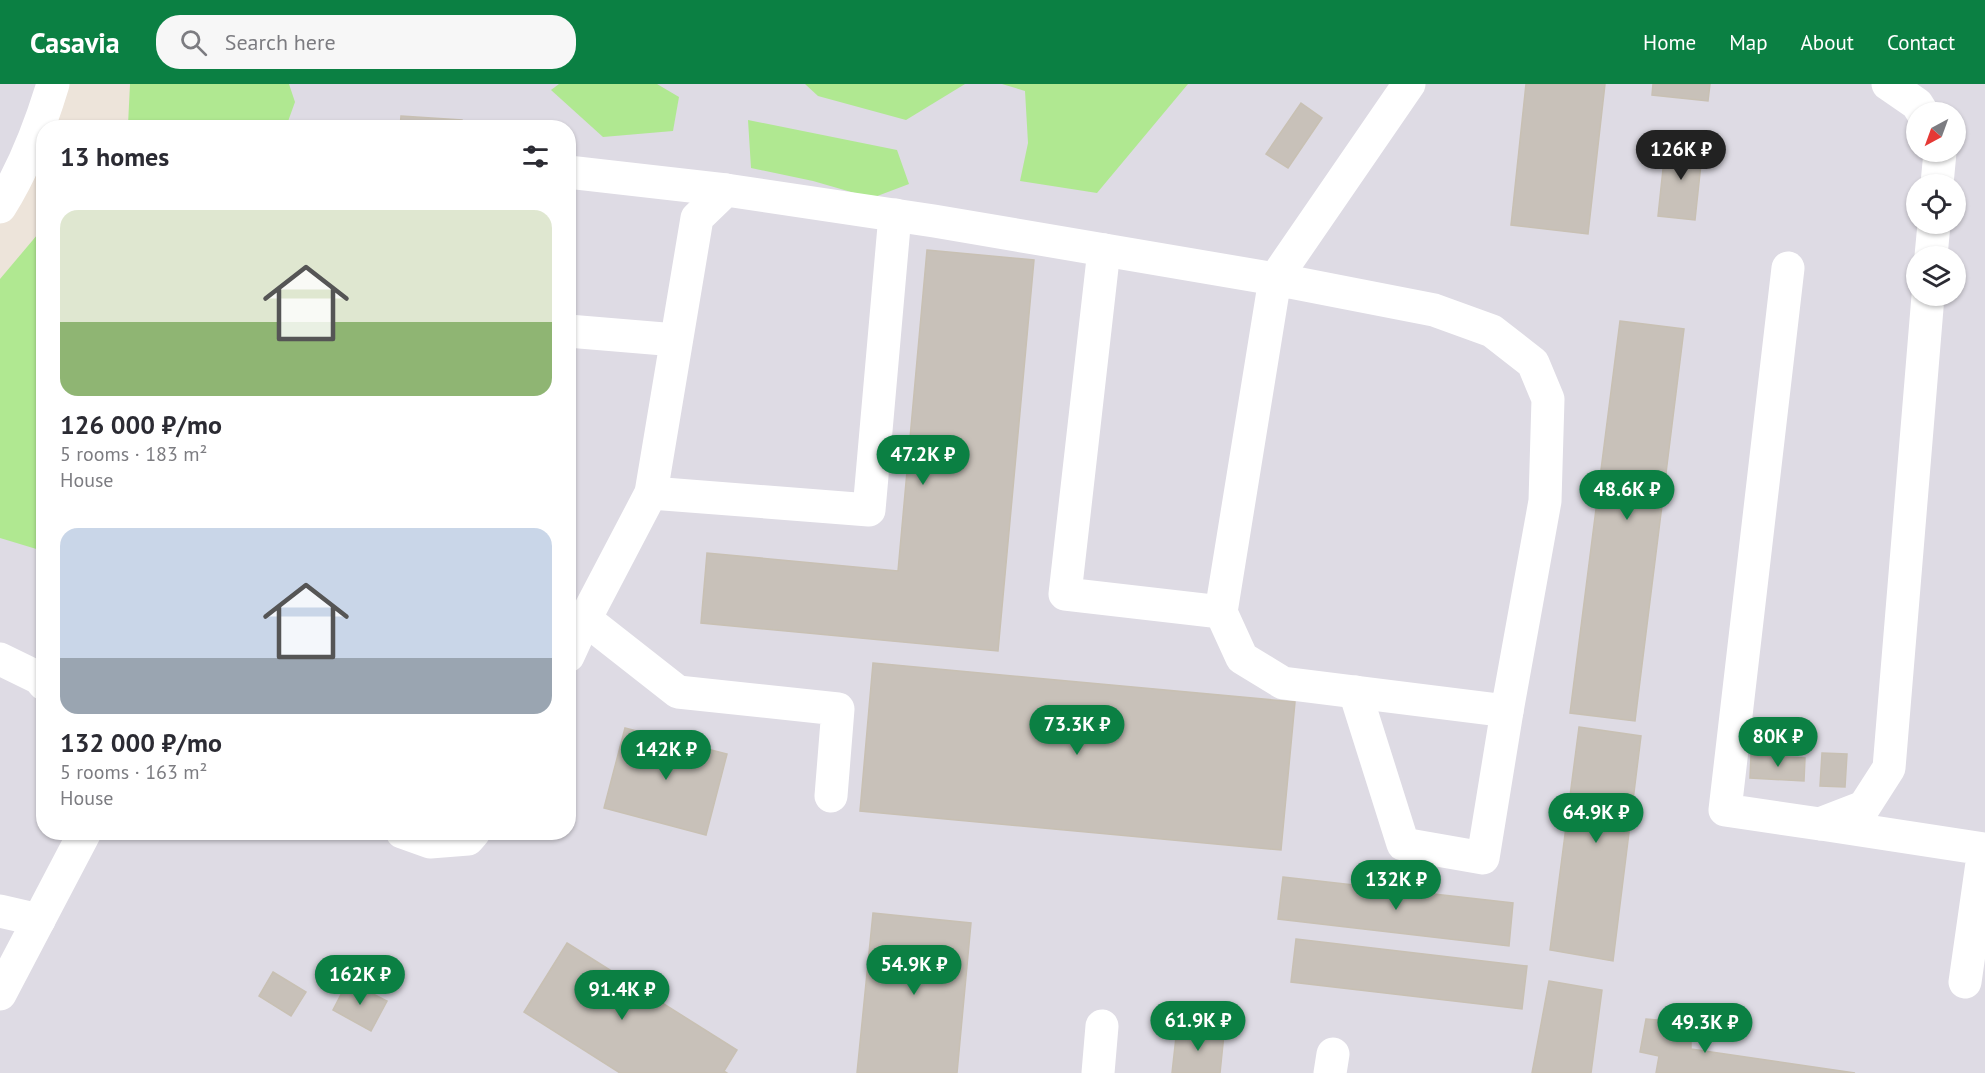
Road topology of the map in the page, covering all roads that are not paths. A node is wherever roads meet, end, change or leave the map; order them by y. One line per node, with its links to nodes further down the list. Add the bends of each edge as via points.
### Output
1 (53, 84): 5 (lane)
2 (1409, 84): 13 (lane)
3 (1888, 84): 4 (lane)
4 (1914, 102)
5 (42, 120)
6 (36, 135): 9 (lane)
7 (576, 173): 8 (lane)
8 (726, 190): 10 (lane); 16 (lane, via 697,218)
9 (0, 207)
10 (895, 215): 11 (lane); 17 (lane, via 869,510)
11 (1104, 250): 13 (lane); 18 (lane, via 1065,594)
12 (1788, 268): 26 (lane, via 1725,810)
13 (1275, 279): 18 (lane); 24 (lane, via 1434,310 1492,331 1533,363 1548,399 1545,501)
14 (1927, 306): 26 (lane, via 1889,768 1864,807)
15 (576, 332): 16 (lane)
16 (676, 340): 17 (lane)
17 (651, 493): 19 (lane)
18 (1221, 612): 23 (lane, via 1242,658 1283,683)
19 (585, 619): 20 (lane); 25 (lane, via 678,693 838,709)
20 (576, 639)
21 (0, 659): 22 (lane)
22 (36, 677)
23 (1355, 692): 24 (lane); 24 (lane, via 1403,844 1483,858)
24 (1507, 711)
25 (831, 796)
26 (1820, 824): 32 (lane, via 1984,849)
27 (81, 840): 31 (lane)
28 (424, 840): 29 (lane)
29 (455, 840)
30 (0, 910): 31 (lane)
31 (39, 921): 33 (lane)
32 (1965, 982)
33 (0, 994)
34 (1102, 1026): 35 (lane)
35 (1098, 1073)

